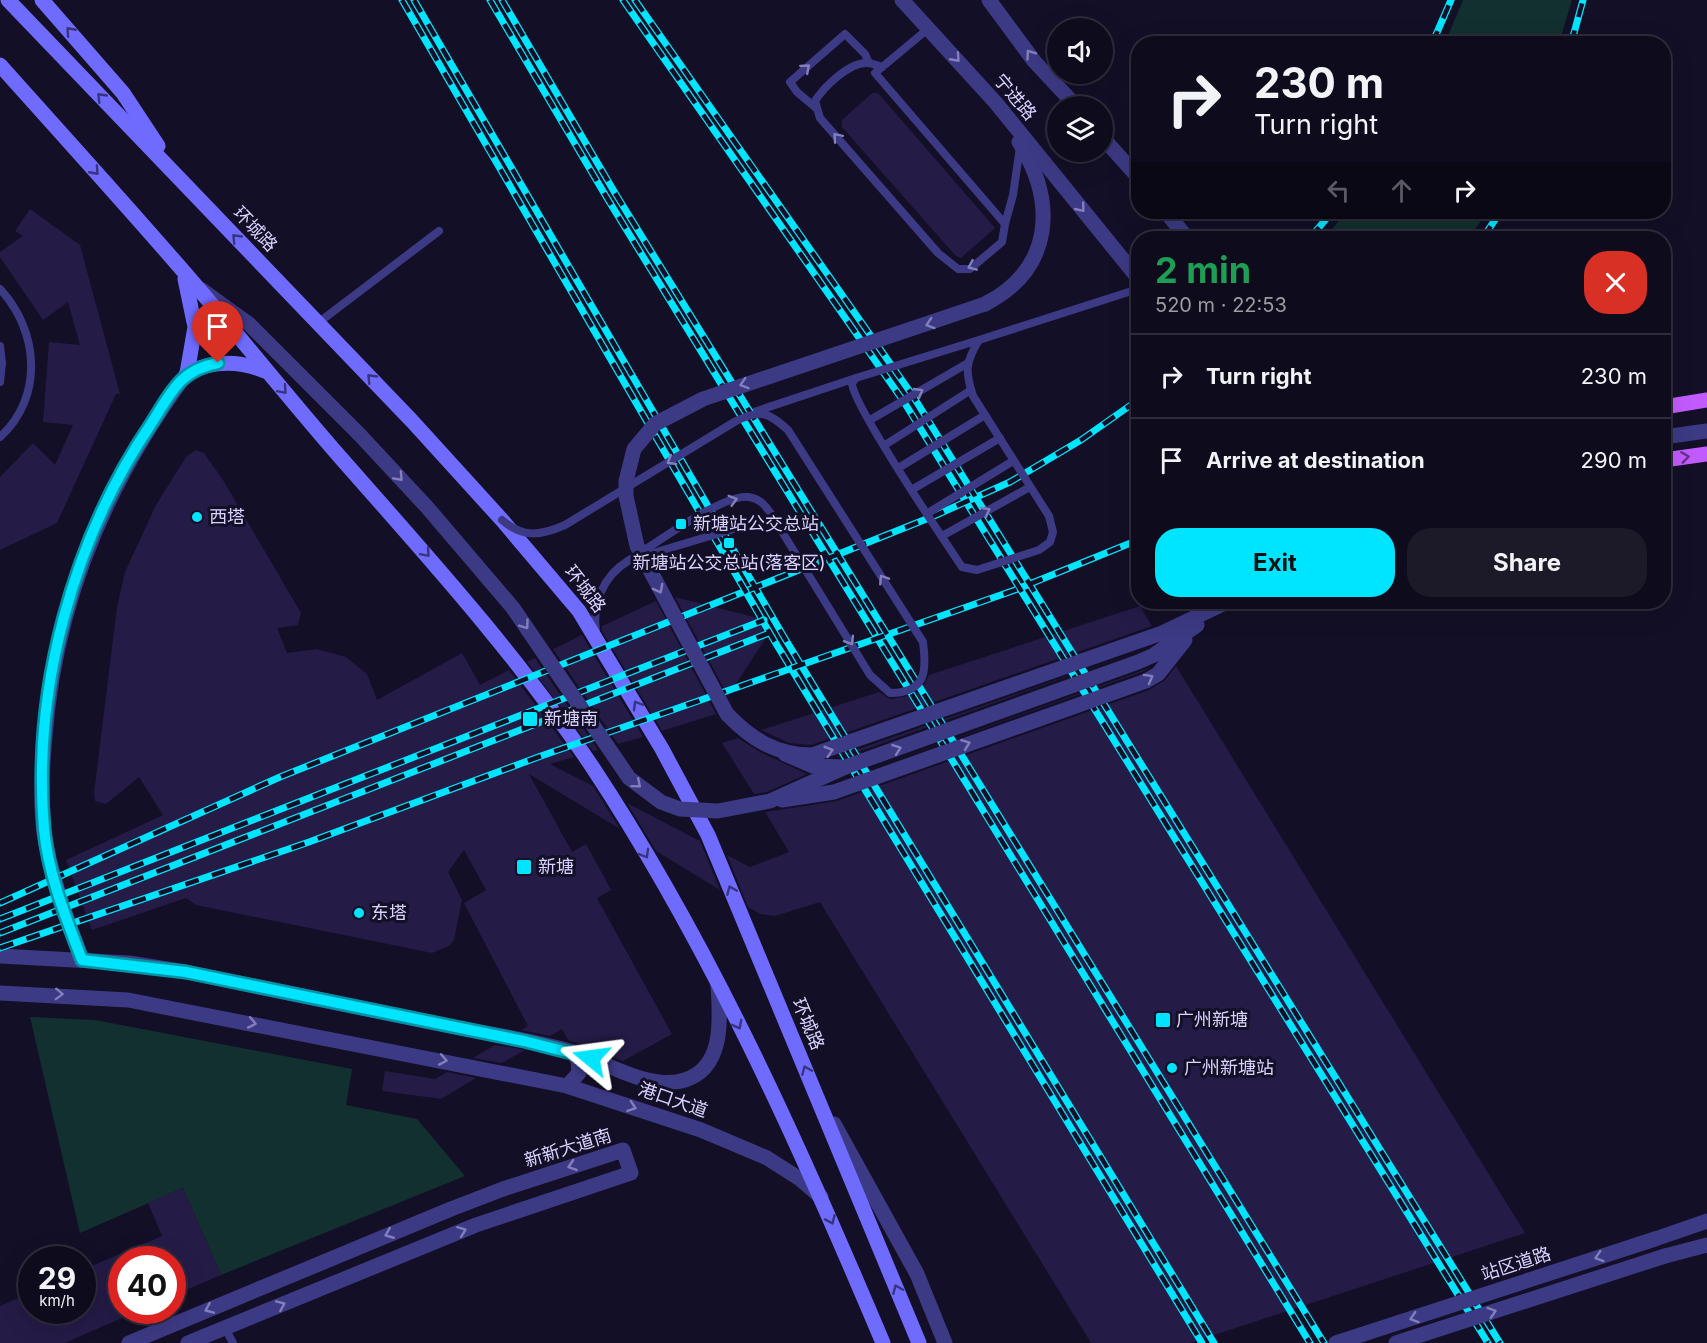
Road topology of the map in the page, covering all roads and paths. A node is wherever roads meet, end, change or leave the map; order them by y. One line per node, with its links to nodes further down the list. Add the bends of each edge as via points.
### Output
1 (8, 0): 15 (main road, 环城路, one-way to 1)
2 (42, 0): 15 (main road, one-way to 2, via 123,93)
3 (902, 0): 5 (street, 宁进路)
4 (989, 0): 9 (street, one-way to 4, via 1034,61)
5 (929, 28): 8 (lane); 10 (street, 宁进路, one-way to 10)
6 (869, 63): 8 (lane); 11 (lane, via 852,66 820,93); 11 (lane, one-way to 6, via 790,82 845,34)
7 (0, 65): 20 (main road, one-way to 20)
8 (882, 67): 17 (lane, via 875,73)
9 (1066, 96)
10 (996, 103): 12 (street); 21 (street, 宁进路, one-way to 21)
11 (816, 108): 17 (lane, one-way to 11, via 1002,242 996,249 970,269 958,269 938,254 820,118)
12 (1020, 143): 17 (lane); 59 (street, one-way to 59, bridge, via 1037,181 1043,213 1041,238 1034,261 1007,293 985,304 703,399 655,424 634,449 626,496 632,530 645,564 727,714 756,740)
13 (1113, 149): 14 (street)
14 (1131, 169)
15 (180, 179): 25 (main road, 环城路, one-way to 15)
16 (1172, 219): 19 (street)
17 (1005, 224)
18 (439, 231): 25 (lane)
19 (1181, 231)
20 (178, 265): 22 (main road); 30 (main road, via 194,311 194,342)
21 (1131, 269)
22 (195, 285): 29 (main road); 61 (street, one-way to 61, bridge, via 249,324 426,506 513,608 629,778 661,802 680,809 718,811)
23 (0, 289): 41 (lane, via 25,327 32,363 26,399)
24 (1131, 291): 26 (lane)
25 (318, 323): 52 (main road, 环城路, one-way to 25)
26 (979, 340): 28 (lane, bridge); 31 (lane, bridge)
27 (0, 346): 32 (lane)
28 (968, 363): 33 (lane, bridge); 38 (lane, one-way to 28, bridge)
29 (267, 372): 30 (main road, via 232,362 207,364); 64 (main road, one-way to 64, via 489,629 593,768)
30 (187, 373): 63 (street, via 144,434 104,509 68,607 51,680 44,755 44,831 56,884)
31 (856, 378): 36 (lane, bridge); 38 (lane, bridge, via 852,390)
32 (0, 382)
33 (971, 390): 37 (lane, bridge); 43 (lane, bridge)
34 (1699, 401): 35 (main road)
35 (1671, 406)
36 (754, 412): 51 (lane, one-way to 36, bridge, via 870,675 890,693 914,688 923,677 926,663 923,642 788,430 773,416); 52 (lane, one-way to 52, bridge, via 546,534 515,531)
37 (985, 415): 42 (lane, bridge); 47 (lane, bridge)
38 (870, 420): 43 (lane, bridge)
39 (1707, 431): 40 (street)
40 (1671, 436)
41 (0, 437)
42 (1000, 438): 46 (lane, bridge); 49 (lane, bridge)
43 (885, 445): 47 (lane, bridge)
44 (1707, 454): 45 (main road, one-way to 44)
45 (1671, 459)
46 (1013, 461): 48 (lane, bridge); 50 (lane, bridge)
47 (900, 467): 49 (lane, bridge)
48 (1030, 487): 53 (lane, one-way to 48, bridge); 53 (lane, bridge, via 1049,516 1053,532 1050,542 1039,550 976,570 962,567)
49 (913, 489): 50 (lane, bridge)
50 (928, 513): 53 (lane, bridge)
51 (773, 517): 54 (lane, bridge); 54 (lane, one-way to 51, bridge, via 733,499 758,500)
52 (502, 520): 58 (main road, 环城路, bridge, via 579,611)
53 (942, 536)
54 (628, 561): 58 (lane, via 603,587 594,611 595,632)
55 (1212, 609): 59 (street, one-way to 55, bridge, via 797,755 828,751 1162,633)
56 (1217, 609): 57 (street, bridge)
57 (1197, 625): 60 (street, one-way to 57, bridge, via 1138,662); 61 (street, one-way to 57, bridge, via 834,792 1146,681 1158,674)
58 (612, 662): 68 (main road, 环城路, one-way to 58, via 708,835)
59 (780, 751): 60 (street, bridge, via 813,766)
60 (848, 766): 61 (street, bridge)
61 (770, 801)
62 (0, 956): 63 (street, 港口大道)
63 (82, 960): 66 (street, 港口大道, via 186,972)
64 (718, 985): 66 (street, 港口大道, via 720,1026 713,1055 694,1076 659,1082); 69 (main road, one-way to 69)
65 (0, 993): 67 (street, 港口大道, one-way to 67, via 138,1002)
66 (573, 1052): 67 (street, via 579,1073)
67 (567, 1086): 69 (street, 港口大道, one-way to 69, via 701,1130 752,1152 783,1167)
68 (815, 1091): 77 (main road, 环城路, one-way to 68); 78 (street, via 902,1245)
69 (822, 1198): 76 (main road, one-way to 76)
70 (1700, 1224): 71 (street); 79 (street, 站区道路, one-way to 79, bridge)
71 (1706, 1247): 80 (street, one-way to 71, bridge, via 1665,1256)
72 (225, 1328): 73 (street, 新新大道南, one-way to 73, via 476,1225 632,1173 624,1150 461,1205); 74 (street, 新新大道南); 75 (lane)
73 (129, 1343)
74 (188, 1343)
75 (232, 1343)
76 (883, 1343)
77 (919, 1343)
78 (945, 1343)
79 (1336, 1343)
80 (1396, 1343)

